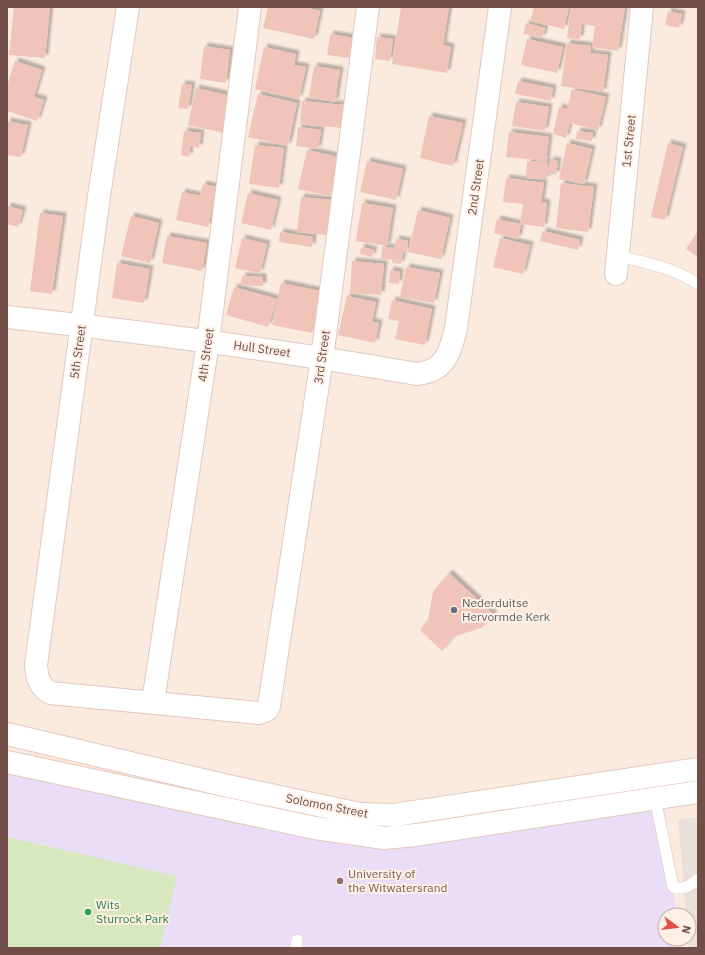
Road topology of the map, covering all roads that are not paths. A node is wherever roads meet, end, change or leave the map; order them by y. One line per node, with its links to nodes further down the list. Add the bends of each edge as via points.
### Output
1 (128, 7): 9 (street, 5th Street)
2 (250, 7): 10 (street, 4th Street)
3 (368, 7): 11 (street, 3rd Street)
4 (500, 7): 12 (street, 2nd Street, via 456,328)
5 (642, 7): 6 (street, 1st Street)
6 (617, 265): 7 (lane, via 669,268)
7 (698, 284)
8 (7, 317): 9 (street, Hull Street)
9 (82, 325): 10 (street, Hull Street); 13 (street, 5th Street, via 36,673 40,686 50,693)
10 (208, 342): 11 (street, Hull Street); 13 (street, 4th Street)
11 (322, 358): 12 (street, Hull Street, via 417,374 432,371); 13 (street, 3rd Street, via 267,710 259,713)
12 (442, 364)
13 (153, 702)
14 (7, 734): 16 (street, Solomon Street, via 360,814 394,815)
15 (7, 762): 18 (street, Solomon Street, via 315,828 384,838)
16 (698, 769)
17 (698, 792): 18 (street, Solomon Street)
18 (655, 798): 19 (lane, via 673,887 676,889 689,886)
19 (698, 879)

